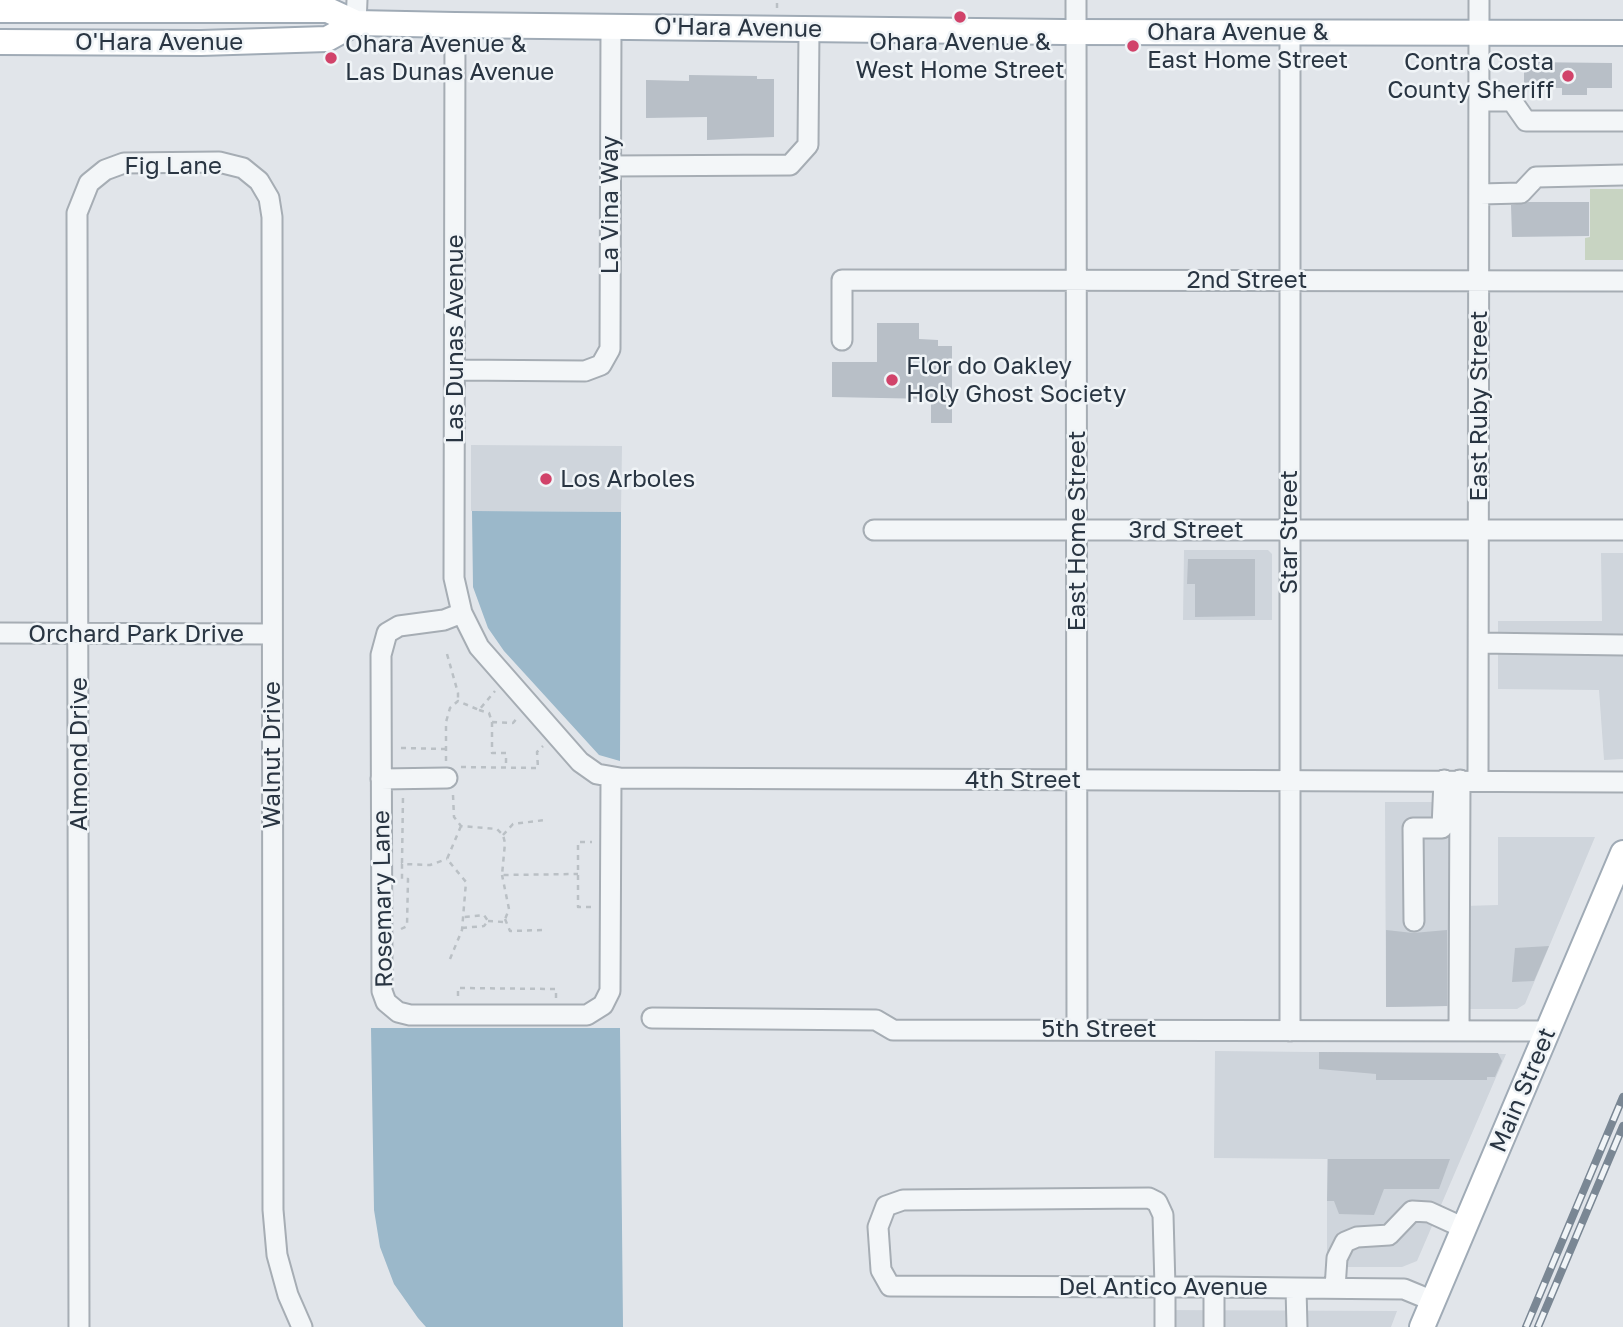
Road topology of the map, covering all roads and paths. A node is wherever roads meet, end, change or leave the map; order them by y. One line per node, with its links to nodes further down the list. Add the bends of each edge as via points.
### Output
1 (1076, 0): 9 (street, East Home Street)
2 (1479, 0): 11 (street, East Ruby Street)
3 (189, 5): 4 (main road, O'Hara Avenue); 5 (main road, O'Hara Avenue)
4 (0, 10)
5 (357, 11): 6 (main road, O'Hara Avenue); 13 (main road, O'Hara Avenue, via 327,39)
6 (455, 25): 7 (main road, O'Hara Avenue); 26 (street, Las Dunas Avenue)
7 (611, 25): 8 (main road, O'Hara Avenue); 16 (street, La Vina Way)
8 (809, 30): 9 (main road, O'Hara Avenue); 16 (street, via 808,145 790,165)
9 (1078, 32): 10 (main road, O'Hara Avenue); 21 (street, East Home Street)
10 (1290, 32): 11 (main road, O'Hara Avenue); 22 (street, Star Street)
11 (1479, 33): 12 (main road, O'Hara Avenue); 14 (street, East Ruby Street)
12 (1623, 33)
13 (0, 42)
14 (1480, 101): 15 (street, via 1512,100 1526,121); 20 (street, East Ruby Street)
15 (1623, 121)
16 (611, 166): 26 (street, La Vina Way, via 610,349 601,365 585,372)
17 (1623, 175): 20 (street, via 1536,177 1521,193)
18 (259, 181): 19 (street, Fig Lane, via 243,169 219,162 124,163); 35 (street, Walnut Drive, via 269,198 272,217)
19 (89, 183): 34 (street, Almond Drive, via 77,213)
20 (1480, 194): 23 (street, East Ruby Street)
21 (1077, 279): 22 (street, 2nd Street); 25 (street, 2nd Street, via 842,280); 28 (street, East Home Street)
22 (1290, 280): 23 (street, 2nd Street); 31 (street, Star Street)
23 (1480, 281): 24 (street, 2nd Street); 29 (street, East Ruby Street)
24 (1623, 281)
25 (842, 340)
26 (455, 370): 32 (street, Las Dunas Avenue, via 454,578)
27 (874, 530): 28 (street, 3rd Street)
28 (1077, 530): 31 (street, 3rd Street); 52 (street, East Home Street)
29 (1478, 530): 30 (street, 3rd Street); 31 (street, 3rd Street); 36 (street, East Ruby Street)
30 (1623, 530)
31 (1289, 531): 53 (street, Star Street)
32 (462, 613): 38 (street, Las Dunas Avenue); 51 (street, Rosemary Lane, via 399,626 387,633 381,655)
33 (0, 633): 34 (street, Orchard Park Drive)
34 (79, 633): 35 (street, Orchard Park Drive); 89 (street, Almond Drive)
35 (272, 634): 90 (street, Walnut Drive, via 272,1210 277,1255)
36 (1479, 643): 37 (street); 54 (street, East Ruby Street)
37 (1623, 645)
38 (478, 648): 50 (street, 4th Street, via 580,762)
39 (447, 654): 41 (path)
40 (496, 691): 42 (path)
41 (458, 701): 42 (path); 47 (path, via 447,715)
42 (479, 710): 44 (path, via 489,713)
43 (518, 717): 44 (path, via 513,723)
44 (492, 722): 48 (path, via 492,753 506,753)
45 (543, 746): 48 (path, via 537,752 538,768)
46 (395, 748): 47 (path)
47 (446, 749): 49 (path)
48 (506, 767): 49 (path)
49 (450, 775): 51 (street); 58 (path, via 454,817)
50 (611, 778): 52 (street, 4th Street); 77 (street, Rosemary Lane, via 610,991 603,1005 587,1015)
51 (381, 779): 76 (street, Rosemary Lane, via 382,991 398,1012)
52 (1077, 780): 53 (street, 4th Street); 79 (street, East Home Street)
53 (1289, 780): 54 (street, 4th Street); 81 (street, Star Street)
54 (1461, 780): 55 (street, 4th Street); 71 (street, via 1442,828 1413,828); 80 (street)
55 (1623, 782)
56 (403, 786): 63 (path)
57 (545, 821): 59 (path, via 513,824)
58 (461, 826): 59 (path, via 497,829); 62 (path)
59 (503, 835): 65 (path)
60 (596, 838): 64 (path, via 579,842)
61 (1623, 853): 66 (main road, Main Street)
62 (447, 859): 63 (path, via 430,865); 68 (path, via 466,882)
63 (402, 864): 74 (path, via 402,879 408,879 407,926 401,926)
64 (578, 874): 65 (path); 67 (path, via 578,907)
65 (502, 875): 69 (path, via 509,909)
66 (1615, 894): 82 (main road, Main Street)
67 (596, 911)
68 (463, 917): 70 (path, via 484,915); 72 (path)
69 (505, 919): 70 (path); 73 (path, via 510,931)
70 (488, 921): 72 (path, via 484,926)
71 (1414, 921)
72 (462, 928): 75 (path)
73 (545, 930)
74 (401, 938)
75 (450, 959)
76 (458, 1015): 77 (street, Rosemary Lane); 77 (path, via 458,988 556,989)
77 (556, 1015)
78 (652, 1018): 79 (street, 5th Street, via 876,1020 893,1030)
79 (1077, 1029): 81 (street, 5th Street)
80 (1459, 1030): 81 (street, 5th Street); 82 (street, 5th Street)
81 (1290, 1031)
82 (1548, 1031): 83 (main road, Main Street)
83 (1464, 1228): 87 (street, via 1429,1212 1412,1211 1389,1236 1345,1242 1337,1258); 88 (main road, Main Street)
84 (1165, 1287): 84 (street, Del Antico Avenue, via 890,1286 881,1270 877,1227 886,1206 903,1200 1149,1198 1157,1202 1163,1215); 85 (street, Del Antico Avenue); 91 (street)
85 (1214, 1287): 86 (street, Del Antico Avenue); 92 (street)
86 (1296, 1288): 87 (street, Del Antico Avenue); 93 (street)
87 (1335, 1288): 88 (street, Del Antico Avenue, via 1404,1289)
88 (1433, 1301): 94 (main road, Main Street)
89 (79, 1327)
90 (302, 1327)
91 (1165, 1327)
92 (1214, 1327)
93 (1297, 1327)
94 (1422, 1327)

